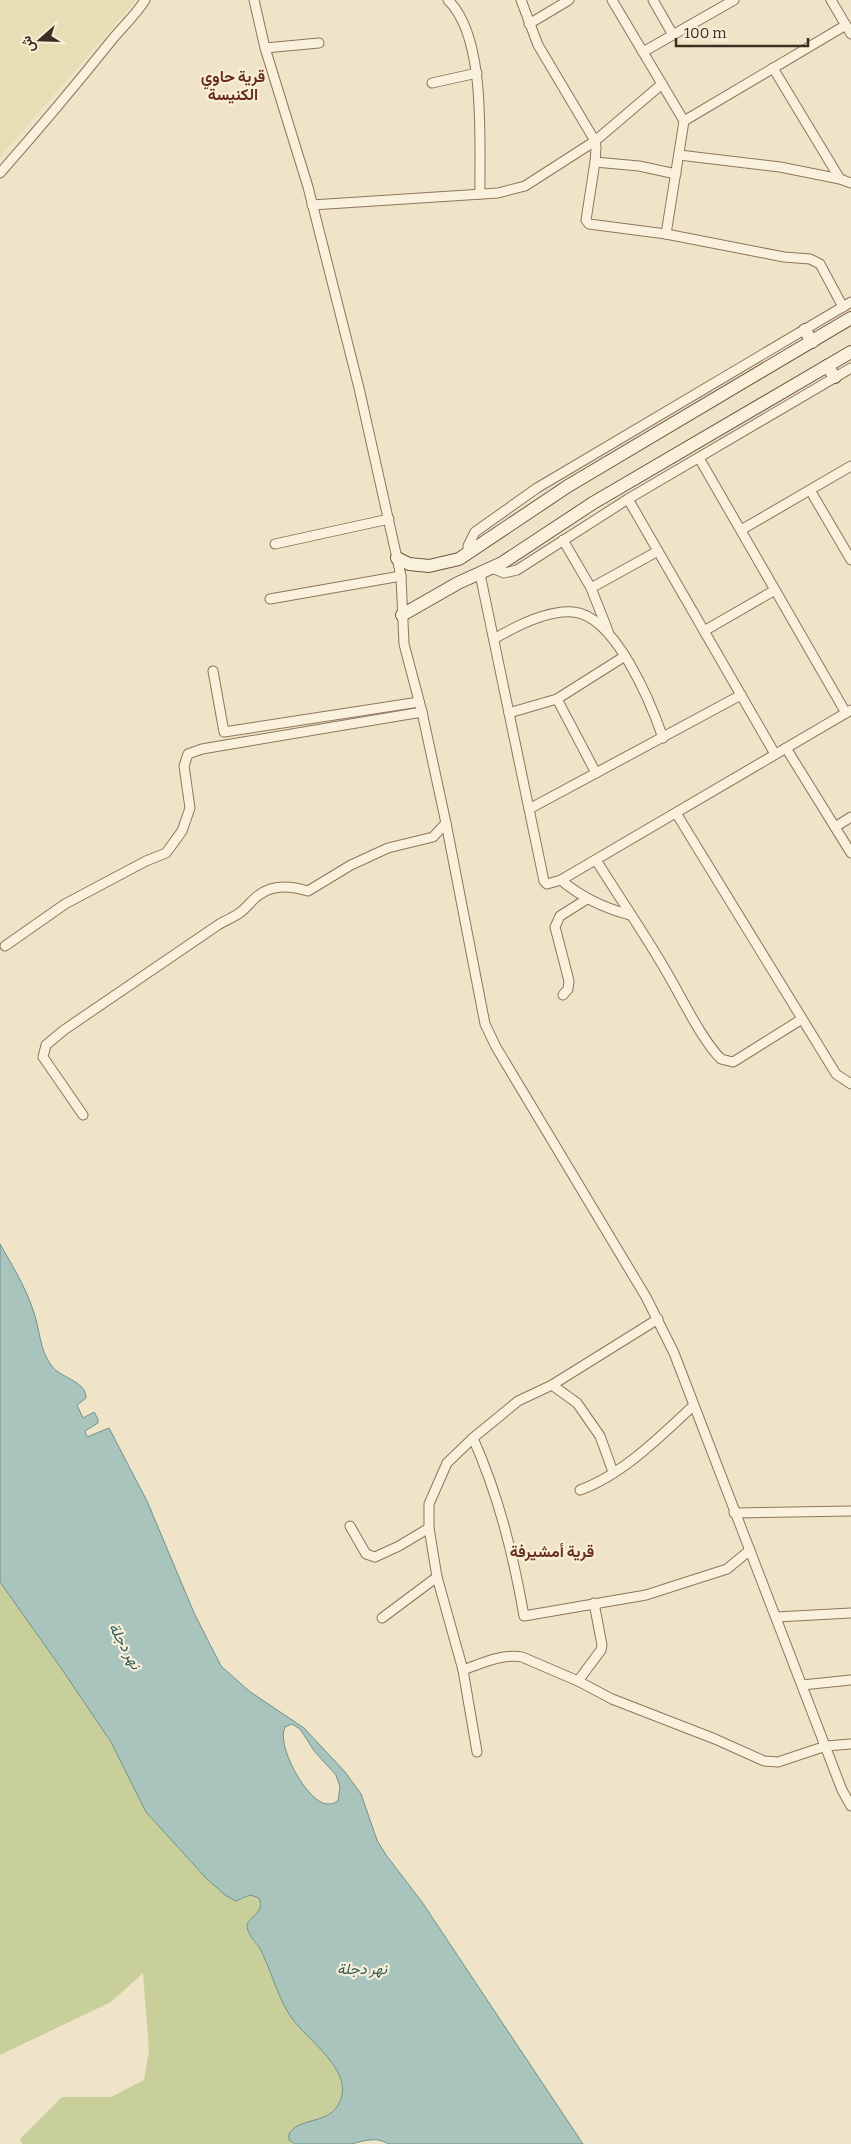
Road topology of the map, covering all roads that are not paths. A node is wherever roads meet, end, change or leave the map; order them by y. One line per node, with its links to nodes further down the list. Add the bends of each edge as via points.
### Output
1 (145, 0): 25 (street)
2 (254, 0): 15 (street)
3 (448, 0): 18 (street, via 471,39)
4 (521, 0): 10 (street)
5 (569, 0): 10 (street)
6 (612, 0): 16 (street)
7 (653, 0): 13 (street)
8 (734, 0): 13 (street)
9 (831, 0): 11 (street)
10 (529, 24): 22 (street)
11 (846, 25): 12 (street); 17 (street)
12 (851, 34)
13 (673, 35): 16 (street)
14 (319, 43): 15 (street)
15 (265, 48): 30 (street)
16 (643, 52): 20 (street)
17 (773, 68): 21 (street); 27 (street)
18 (477, 74): 19 (street); 29 (street)
19 (432, 83)
20 (662, 84): 21 (street); 22 (street)
21 (684, 121): 23 (street)
22 (595, 141): 24 (street); 29 (street, via 525,186)
23 (679, 155): 26 (street); 27 (street)
24 (595, 162): 26 (street); 31 (street, via 587,222)
25 (0, 173)
26 (676, 174): 31 (street)
27 (840, 178): 28 (street)
28 (851, 184)
29 (480, 194): 30 (street)
30 (312, 205): 44 (street)
31 (666, 234): 32 (street, via 810,259 820,264)
32 (847, 305): 34 (street)
33 (851, 318): 35 (main road)
34 (805, 330): 35 (main road); 49 (street, via 577,463 492,518 475,532)
35 (812, 342): 49 (main road, via 568,486)
36 (851, 352): 37 (main road)
37 (827, 366): 39 (main road); 53 (main road, via 593,503)
38 (851, 368): 39 (street)
39 (835, 377): 40 (street)
40 (699, 458): 43 (street); 45 (street)
41 (851, 466): 42 (street)
42 (810, 490): 45 (street); 51 (street)
43 (628, 499): 46 (street); 48 (street)
44 (389, 519): 47 (street); 50 (street)
45 (740, 530): 57 (street)
46 (563, 540): 53 (street, via 513,572); 56 (street)
47 (275, 544)
48 (658, 551): 56 (street); 61 (street)
49 (468, 554): 52 (main road)
50 (397, 558): 52 (main road, via 419,566); 54 (street)
51 (851, 560)
52 (449, 563): 55 (main road)
53 (486, 571): 55 (main road); 62 (street)
54 (401, 576): 58 (street); 59 (street)
55 (458, 583): 59 (main road)
56 (591, 588): 60 (street)
57 (775, 590): 61 (street); 68 (street)
58 (270, 599)
59 (402, 615): 67 (street, via 404,644)
60 (608, 631): 62 (street, via 574,612 556,613 513,628); 63 (street)
61 (704, 631): 65 (street)
62 (494, 639): 70 (street)
63 (625, 656): 66 (street); 71 (street, via 650,704)
64 (212, 671): 67 (street, via 224,732)
65 (741, 695): 71 (street); 73 (street)
66 (557, 699): 70 (street); 74 (street)
67 (419, 702): 69 (street)
68 (848, 711): 72 (street)
69 (422, 712): 78 (street); 85 (street, via 188,754 184,766 190,808 182,831 166,853 65,904)
70 (509, 713): 75 (street)
71 (663, 738): 74 (street)
72 (786, 748): 73 (street); 79 (street)
73 (775, 754): 76 (street)
74 (596, 773): 75 (street)
75 (529, 810): 82 (street, via 544,881 547,884)
76 (676, 813): 81 (street); 87 (street)
77 (851, 817): 79 (street)
78 (446, 823): 89 (street, via 433,837 388,848 308,891 281,886 259,895 241,912 64,1030 46,1045 43,1057); 90 (street, via 485,1024)
79 (835, 827): 80 (street)
80 (851, 854)
81 (596, 860): 82 (street); 84 (street)
82 (561, 880): 83 (street)
83 (587, 899): 84 (street); 86 (street, via 565,912 555,927 569,981)
84 (630, 915): 87 (street, via 721,1059 733,1062)
85 (5, 946)
86 (563, 996)
87 (802, 1019): 88 (street, via 836,1074)
88 (851, 1084)
89 (83, 1115)
90 (658, 1319): 91 (street); 92 (street)
91 (552, 1385): 93 (street, via 518,1402); 94 (street, via 582,1410 600,1436)
92 (693, 1406): 94 (street, via 639,1456); 97 (street)
93 (474, 1438): 99 (street, via 448,1463 429,1504); 102 (street, via 489,1473 510,1542 524,1616)
94 (613, 1472): 95 (street)
95 (580, 1490)
96 (851, 1511): 97 (street)
97 (734, 1513): 100 (street)
98 (350, 1526): 99 (street, via 366,1554 375,1557)
99 (429, 1528): 101 (street)
100 (750, 1550): 102 (street, via 727,1569 646,1595); 104 (street)
101 (437, 1577): 105 (street); 106 (street)
102 (594, 1603): 108 (street, via 601,1650)
103 (851, 1613): 104 (street)
104 (776, 1617): 109 (street)
105 (382, 1618)
106 (463, 1670): 108 (street, via 517,1656); 112 (street)
107 (851, 1680): 109 (street)
108 (578, 1681): 111 (street, via 612,1699 764,1761 778,1762)
109 (802, 1685): 111 (street)
110 (851, 1744): 111 (street)
111 (826, 1746): 113 (street)
112 (476, 1752)
113 (851, 1806)

